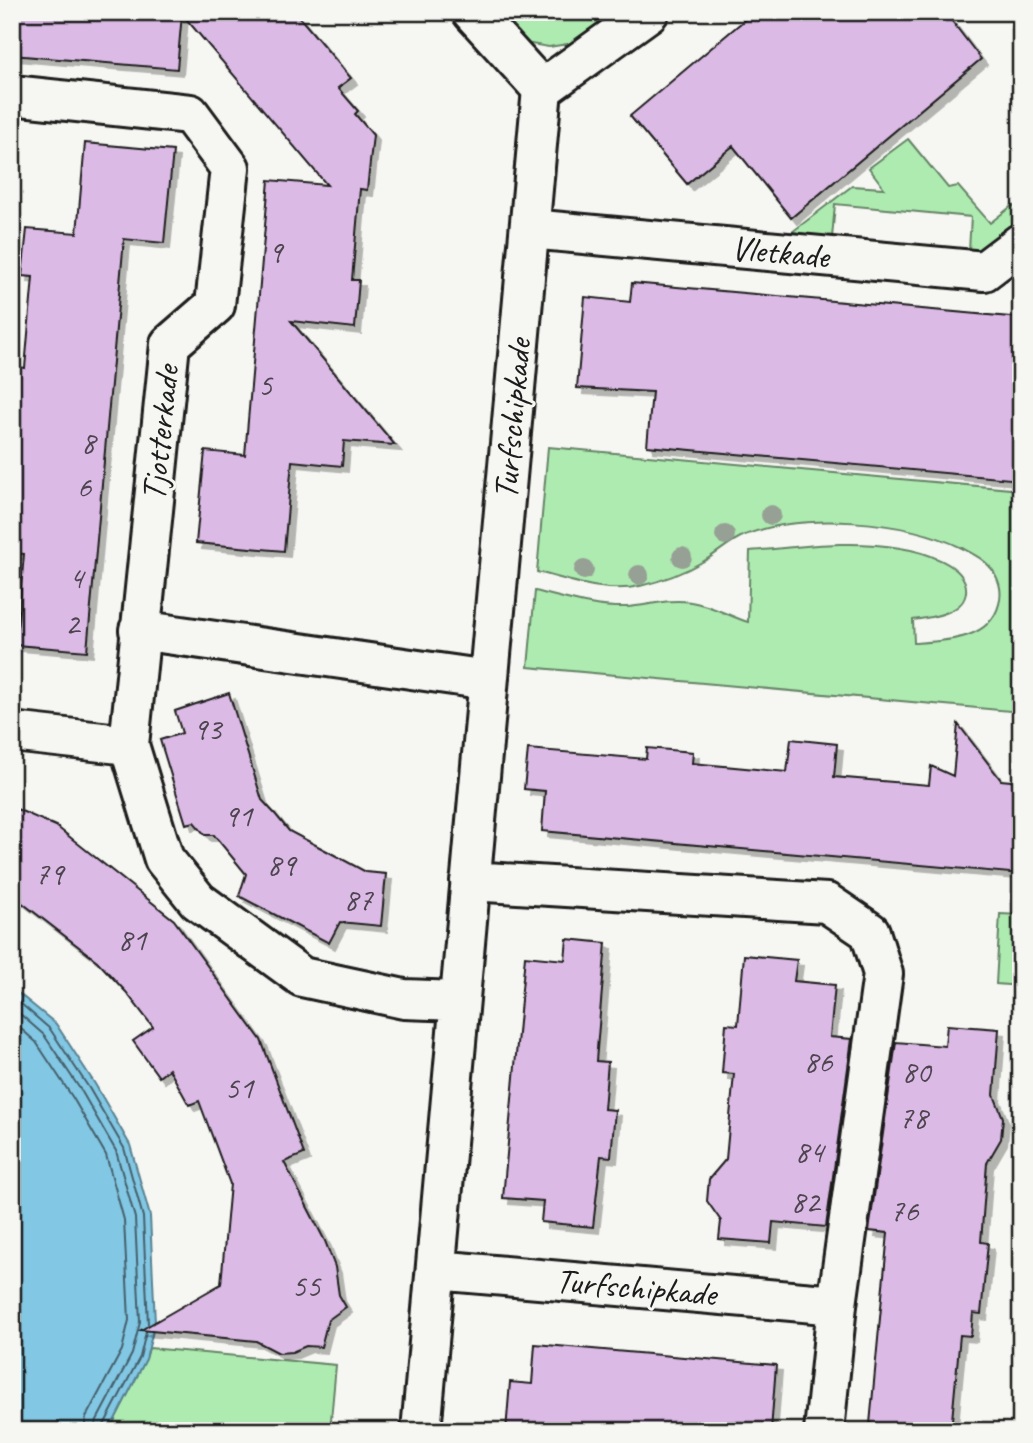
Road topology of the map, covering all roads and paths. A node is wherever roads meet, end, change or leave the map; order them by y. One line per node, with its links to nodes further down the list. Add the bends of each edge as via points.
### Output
1 (472, 12): 3 (street)
2 (649, 12): 3 (street)
3 (542, 89): 5 (street, Turfschipkade)
4 (12, 95): 7 (street, Tjotterkade, via 190,114 230,168 215,305 170,344)
5 (530, 229): 6 (street, Vletkade, via 984,271); 8 (street, Turfschipkade)
6 (1021, 243)
7 (139, 630): 8 (street); 10 (street, Tjotterkade)
8 (488, 680): 11 (street, Turfschipkade)
9 (12, 732): 10 (street)
10 (129, 745): 12 (street, Tjotterkade, via 164,859 198,901 302,977 404,999)
11 (470, 881): 12 (street, Turfschipkade); 14 (street, via 827,903 870,932 895,980)
12 (458, 1001): 13 (street, Turfschipkade)
13 (436, 1270): 14 (street, Turfschipkade); 15 (street, Turfschipkade)
14 (837, 1305): 16 (street)
15 (421, 1431)
16 (824, 1431)

